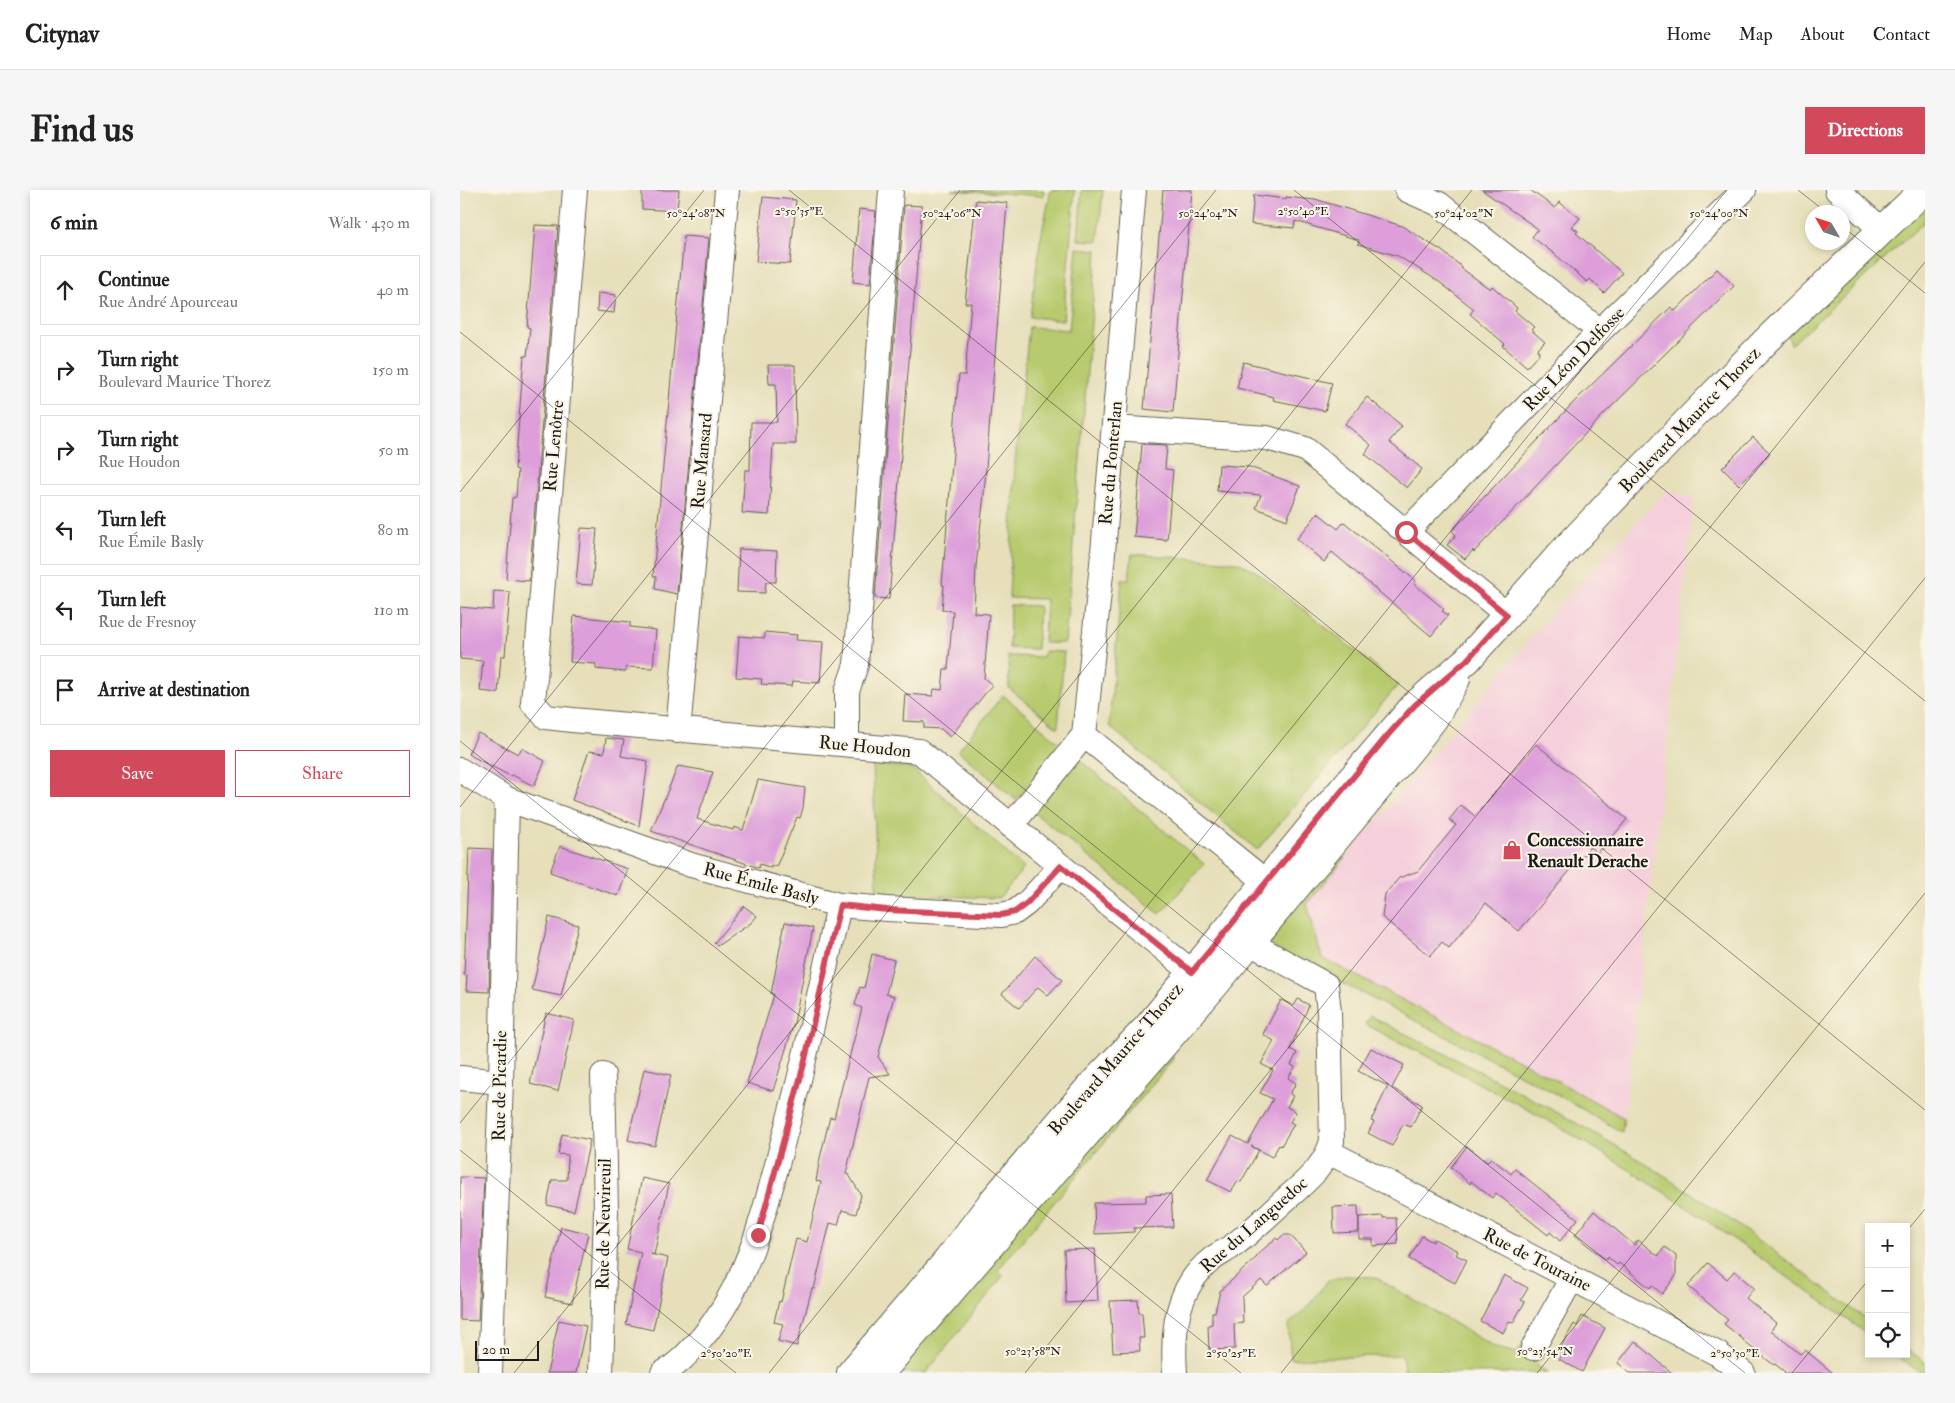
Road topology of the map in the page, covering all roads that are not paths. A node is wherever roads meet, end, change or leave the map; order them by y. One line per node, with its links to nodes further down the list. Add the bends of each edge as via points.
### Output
1 (575, 190): 14 (street, Rue Lenôtre)
2 (727, 190): 15 (street, Rue Mansard)
3 (891, 190): 17 (street, via 856,665 847,691)
4 (1134, 190): 11 (street, Rue du Ponterlan)
5 (1407, 190): 10 (street, via 1439,204)
6 (1744, 190): 10 (street, Rue Léon Delfosse)
7 (1838, 190): 9 (street)
8 (1924, 190): 9 (street, Boulevard Maurice Thorez)
9 (1882, 230): 13 (street, Boulevard Maurice Thorez, via 1767,340 1560,555)
10 (1600, 331): 12 (street, Rue Léon Delfosse)
11 (1114, 428): 12 (street, via 1267,438 1305,449); 16 (street, Rue du Ponterlan)
12 (1406, 532): 13 (street)
13 (1507, 615): 22 (street, Boulevard Maurice Thorez, via 1467,660 1409,711)
14 (533, 702): 15 (street, Rue Houdon, via 546,717)
15 (678, 731): 17 (street, Rue Houdon)
16 (1084, 735): 20 (street); 22 (street)
17 (847, 744): 20 (street, Rue Houdon, via 919,751)
18 (460, 770): 19 (street, Rue Émile Basly)
19 (508, 799): 23 (street, Rue Émile Basly, via 691,865); 28 (street, Rue de Picardie)
20 (1011, 826): 21 (street, Rue Houdon)
21 (1061, 866): 23 (street, Rue Émile Basly, via 1021,908 1001,915); 25 (street, Rue Houdon)
22 (1276, 891): 24 (street, Boulevard Maurice Thorez); 25 (street, Boulevard Maurice Thorez)
23 (840, 905): 34 (street, via 804,1064 758,1235 727,1304 691,1350)
24 (1250, 943): 25 (street, Boulevard Maurice Thorez); 29 (street, Rue du Languedoc, via 1326,985 1333,1118)
25 (1202, 980): 35 (street, Boulevard Maurice Thorez, via 1147,1028 1089,1088); 36 (street, Boulevard Maurice Thorez)
26 (603, 1075): 33 (street, Rue de Neuvireuil, via 606,1211)
27 (460, 1078): 28 (street)
28 (501, 1082): 32 (street, Rue de Picardie)
29 (1329, 1152): 30 (street, Rue de Touraine); 37 (street, Rue du Languedoc, via 1315,1173 1234,1245 1212,1259 1190,1283 1176,1315)
30 (1572, 1278): 31 (street); 38 (street, Rue de Touraine, via 1718,1354)
31 (1533, 1348)
32 (490, 1373)
33 (601, 1373)
34 (663, 1373)
35 (851, 1373)
36 (880, 1373)
37 (1175, 1373)
38 (1742, 1373)

